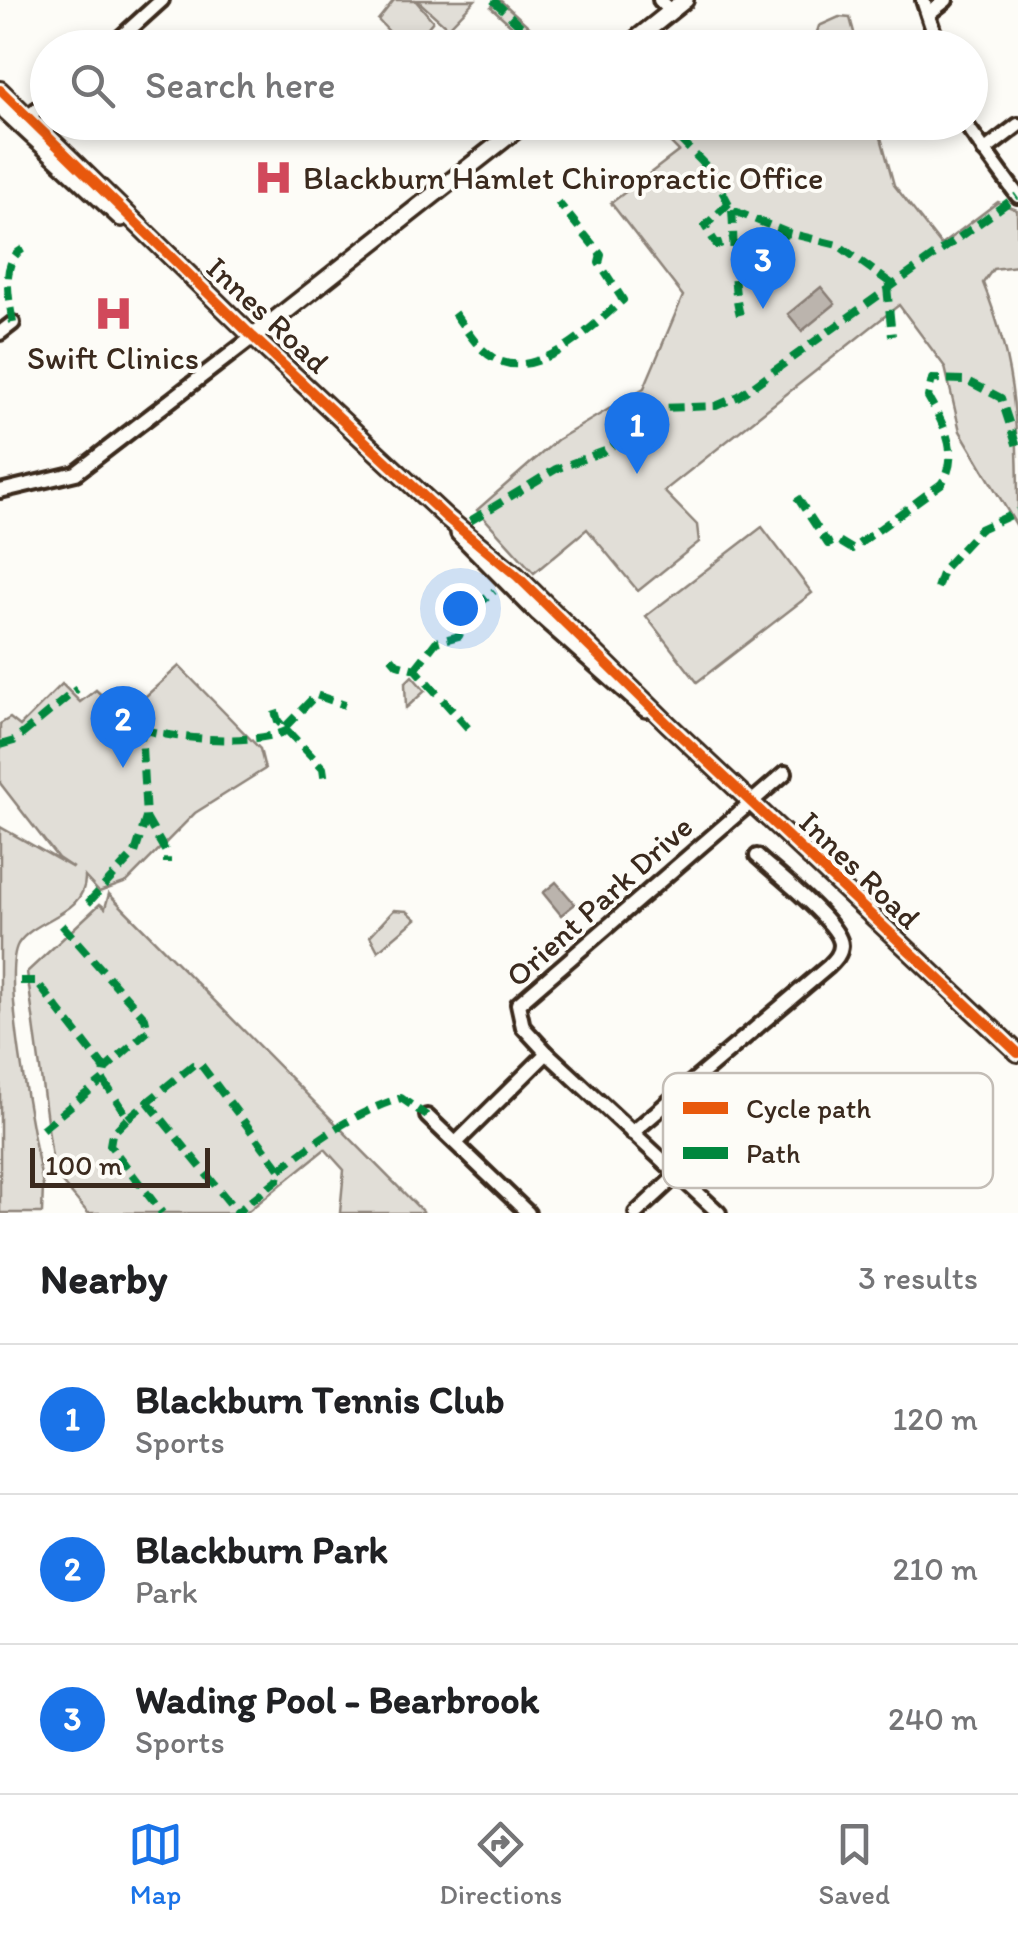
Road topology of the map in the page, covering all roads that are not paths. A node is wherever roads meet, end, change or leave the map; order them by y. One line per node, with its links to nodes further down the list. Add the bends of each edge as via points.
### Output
1 (162, 0): 6 (street)
2 (685, 0): 4 (street)
3 (946, 0): 5 (street)
4 (665, 5): 7 (street)
5 (926, 7)
6 (129, 30)
7 (642, 30)
8 (0, 90): 11 (street, Innes Road)
9 (0, 106): 11 (street, Innes Road)
10 (30, 116): 11 (street)
11 (24, 121): 13 (street, Innes Road)
12 (1018, 125): 17 (street)
13 (30, 126)
14 (46, 140): 21 (street, Innes Road)
15 (503, 140): 21 (street)
16 (976, 140): 17 (street)
17 (984, 151): 18 (street)
18 (1018, 196)
19 (13, 323): 20 (street)
20 (0, 333)
21 (253, 337): 22 (street, via 100,459 48,483); 24 (street, Innes Road)
22 (0, 490)
23 (785, 773): 24 (street)
24 (753, 802): 26 (street, Innes Road); 27 (street, Orient Park Drive, via 519,1000 523,1027)
25 (757, 856): 28 (street, via 830,924 840,950)
26 (1018, 1052)
27 (547, 1053): 31 (street, Orient Park Drive); 32 (street)
28 (703, 1073)
29 (663, 1107): 31 (street)
30 (427, 1116): 32 (street)
31 (632, 1133): 33 (street, Orient Park Drive)
32 (456, 1143): 36 (street)
33 (663, 1161)
34 (663, 1188): 37 (street)
35 (693, 1188): 38 (street, Orient Park Drive)
36 (528, 1213)
37 (636, 1213)
38 (719, 1213)

